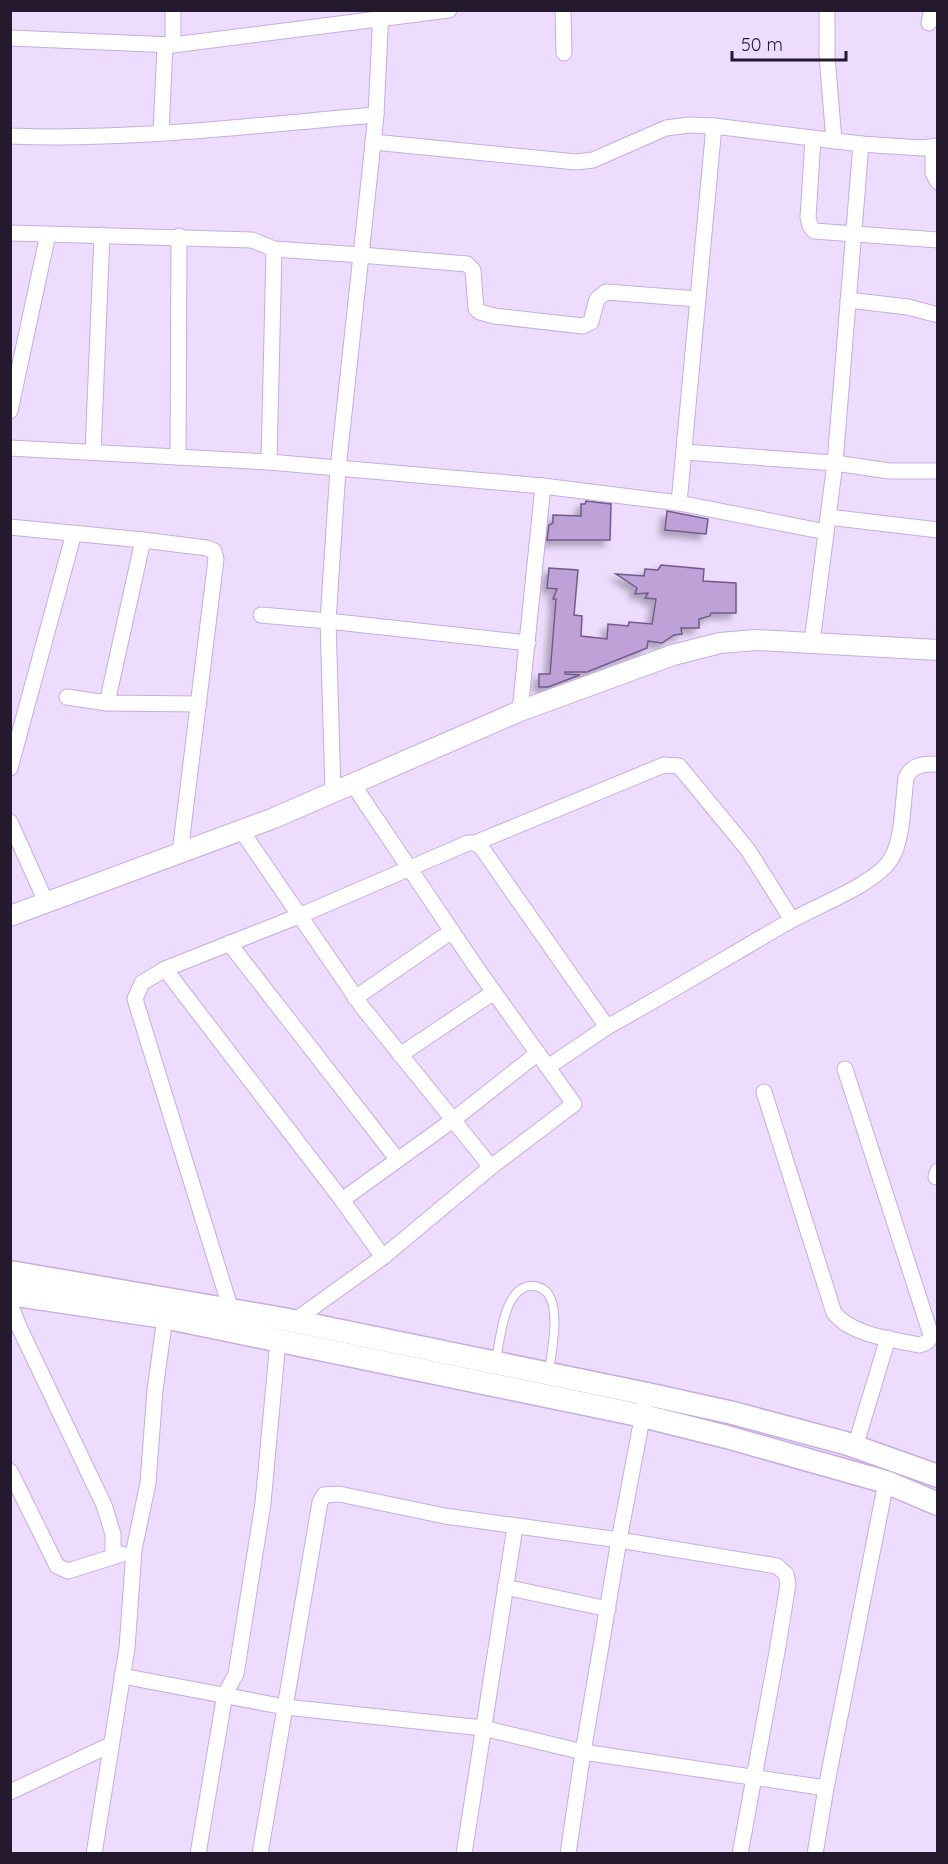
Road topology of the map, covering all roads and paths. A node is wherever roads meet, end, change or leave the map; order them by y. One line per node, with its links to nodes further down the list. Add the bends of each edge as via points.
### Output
1 (173, 10): 7 (street)
2 (449, 10): 5 (street)
3 (563, 10): 8 (street)
4 (827, 10): 14 (street)
5 (381, 15): 7 (street); 9 (street)
6 (10, 38): 7 (street)
7 (169, 45): 11 (street)
8 (564, 53)
9 (376, 115): 11 (street); 15 (street)
10 (714, 126): 13 (street); 15 (street, via 666,128 593,160 576,162); 27 (street)
11 (161, 133): 12 (street)
12 (10, 136)
13 (813, 139): 14 (street); 22 (street, via 810,226 814,231)
14 (834, 141): 16 (street)
15 (373, 142): 26 (street)
16 (861, 144): 17 (street); 22 (street)
17 (935, 147): 18 (street, via 933,173)
18 (938, 182)
19 (10, 233): 20 (street)
20 (48, 234): 21 (street); 30 (street)
21 (102, 235): 23 (street); 32 (street)
22 (854, 235): 24 (street); 28 (street)
23 (179, 236): 25 (street, via 252,240); 34 (street)
24 (938, 240)
25 (274, 249): 26 (street); 35 (street)
26 (361, 255): 27 (street, via 466,264 473,270 476,309 494,316 584,326 591,322 597,299 606,292); 37 (street)
27 (698, 299): 33 (street)
28 (848, 300): 29 (street); 36 (street)
29 (938, 315)
30 (10, 411)
31 (10, 448): 32 (street)
32 (93, 452): 34 (street)
33 (685, 452): 36 (street); 40 (street)
34 (178, 457): 35 (street)
35 (269, 462): 37 (street)
36 (835, 463): 38 (street, via 889,471); 41 (street)
37 (338, 469): 39 (street); 47 (street)
38 (938, 471)
39 (543, 486): 40 (street); 49 (street)
40 (679, 503): 41 (street)
41 (827, 524): 43 (street); 48 (street)
42 (10, 527): 44 (street)
43 (938, 530)
44 (74, 533): 45 (street); 56 (street)
45 (143, 540): 52 (street); 53 (street, via 214,551)
46 (261, 615): 47 (street)
47 (328, 621): 49 (street); 58 (street)
48 (812, 642): 50 (main road); 54 (main road, via 720,643 673,655)
49 (528, 643): 54 (street)
50 (938, 650)
51 (67, 697): 52 (street)
52 (107, 703): 53 (street)
53 (199, 704): 62 (street)
54 (520, 711): 57 (main road)
55 (938, 764): 67 (street, via 915,766 909,771 892,859 877,874)
56 (10, 768)
57 (352, 783): 58 (main road); 63 (street)
58 (333, 792): 60 (main road)
59 (10, 822): 64 (street)
60 (241, 830): 62 (main road); 66 (street)
61 (475, 843): 63 (street); 67 (street, via 664,765 679,765 748,850); 73 (street)
62 (180, 853): 64 (main road)
63 (409, 869): 66 (street); 68 (street)
64 (46, 902): 65 (main road)
65 (10, 915)
66 (299, 916): 69 (street); 72 (street)
67 (792, 920): 73 (street)
68 (452, 931): 71 (street); 72 (street)
69 (229, 943): 70 (street); 80 (street)
70 (165, 969): 82 (street); 88 (street, via 142,983 135,999)
71 (494, 992): 74 (street); 75 (street)
72 (356, 998): 75 (street)
73 (607, 1027): 76 (street)
74 (537, 1053): 76 (street); 79 (street)
75 (400, 1055): 79 (street)
76 (548, 1067): 81 (street, via 574,1104)
77 (845, 1069): 90 (street, via 931,1335 930,1340 919,1345)
78 (764, 1092): 90 (street, via 834,1313 843,1323)
79 (453, 1120): 80 (street); 81 (street)
80 (397, 1159): 82 (street)
81 (491, 1167): 83 (street)
82 (342, 1200): 83 (street)
83 (383, 1257): 89 (street)
84 (10, 1272): 87 (main road)
85 (10, 1294): 87 (main road)
86 (10, 1304): 103 (street, via 104,1505)
87 (167, 1308): 88 (main road); 91 (main road); 102 (street, via 155,1390 148,1483)
88 (231, 1310): 89 (main road)
89 (294, 1321): 92 (main road)
90 (888, 1338): 95 (street)
91 (278, 1341): 94 (main road); 107 (street, via 263,1503 236,1674)
92 (495, 1362): 93 (main road); 93 (lane, via 513,1295 534,1286 551,1298 553,1309)
93 (549, 1373): 94 (main road)
94 (645, 1405): 95 (main road, via 733,1413); 98 (main road); 101 (street)
95 (855, 1447): 97 (main road)
96 (10, 1471): 103 (street, via 57,1566 68,1571)
97 (938, 1476)
98 (883, 1497): 99 (main road); 113 (street)
99 (938, 1504)
100 (515, 1527): 101 (street); 104 (street); 108 (street, via 339,1494 324,1495)
101 (619, 1540): 105 (street); 112 (street, via 777,1566 786,1574 788,1584)
102 (134, 1550): 103 (street); 106 (street)
103 (113, 1557)
104 (505, 1587): 105 (street); 109 (street)
105 (608, 1609): 111 (street)
106 (122, 1676): 107 (street); 110 (street)
107 (225, 1694): 108 (street); 116 (street)
108 (285, 1707): 109 (street); 117 (street)
109 (483, 1728): 111 (street); 118 (street)
110 (110, 1745): 114 (street); 115 (street)
111 (583, 1752): 112 (street); 119 (street)
112 (754, 1777): 113 (street); 120 (street)
113 (826, 1788): 121 (street)
114 (10, 1792)
115 (94, 1854)
116 (198, 1854)
117 (260, 1854)
118 (464, 1854)
119 (568, 1854)
120 (740, 1854)
121 (815, 1854)

